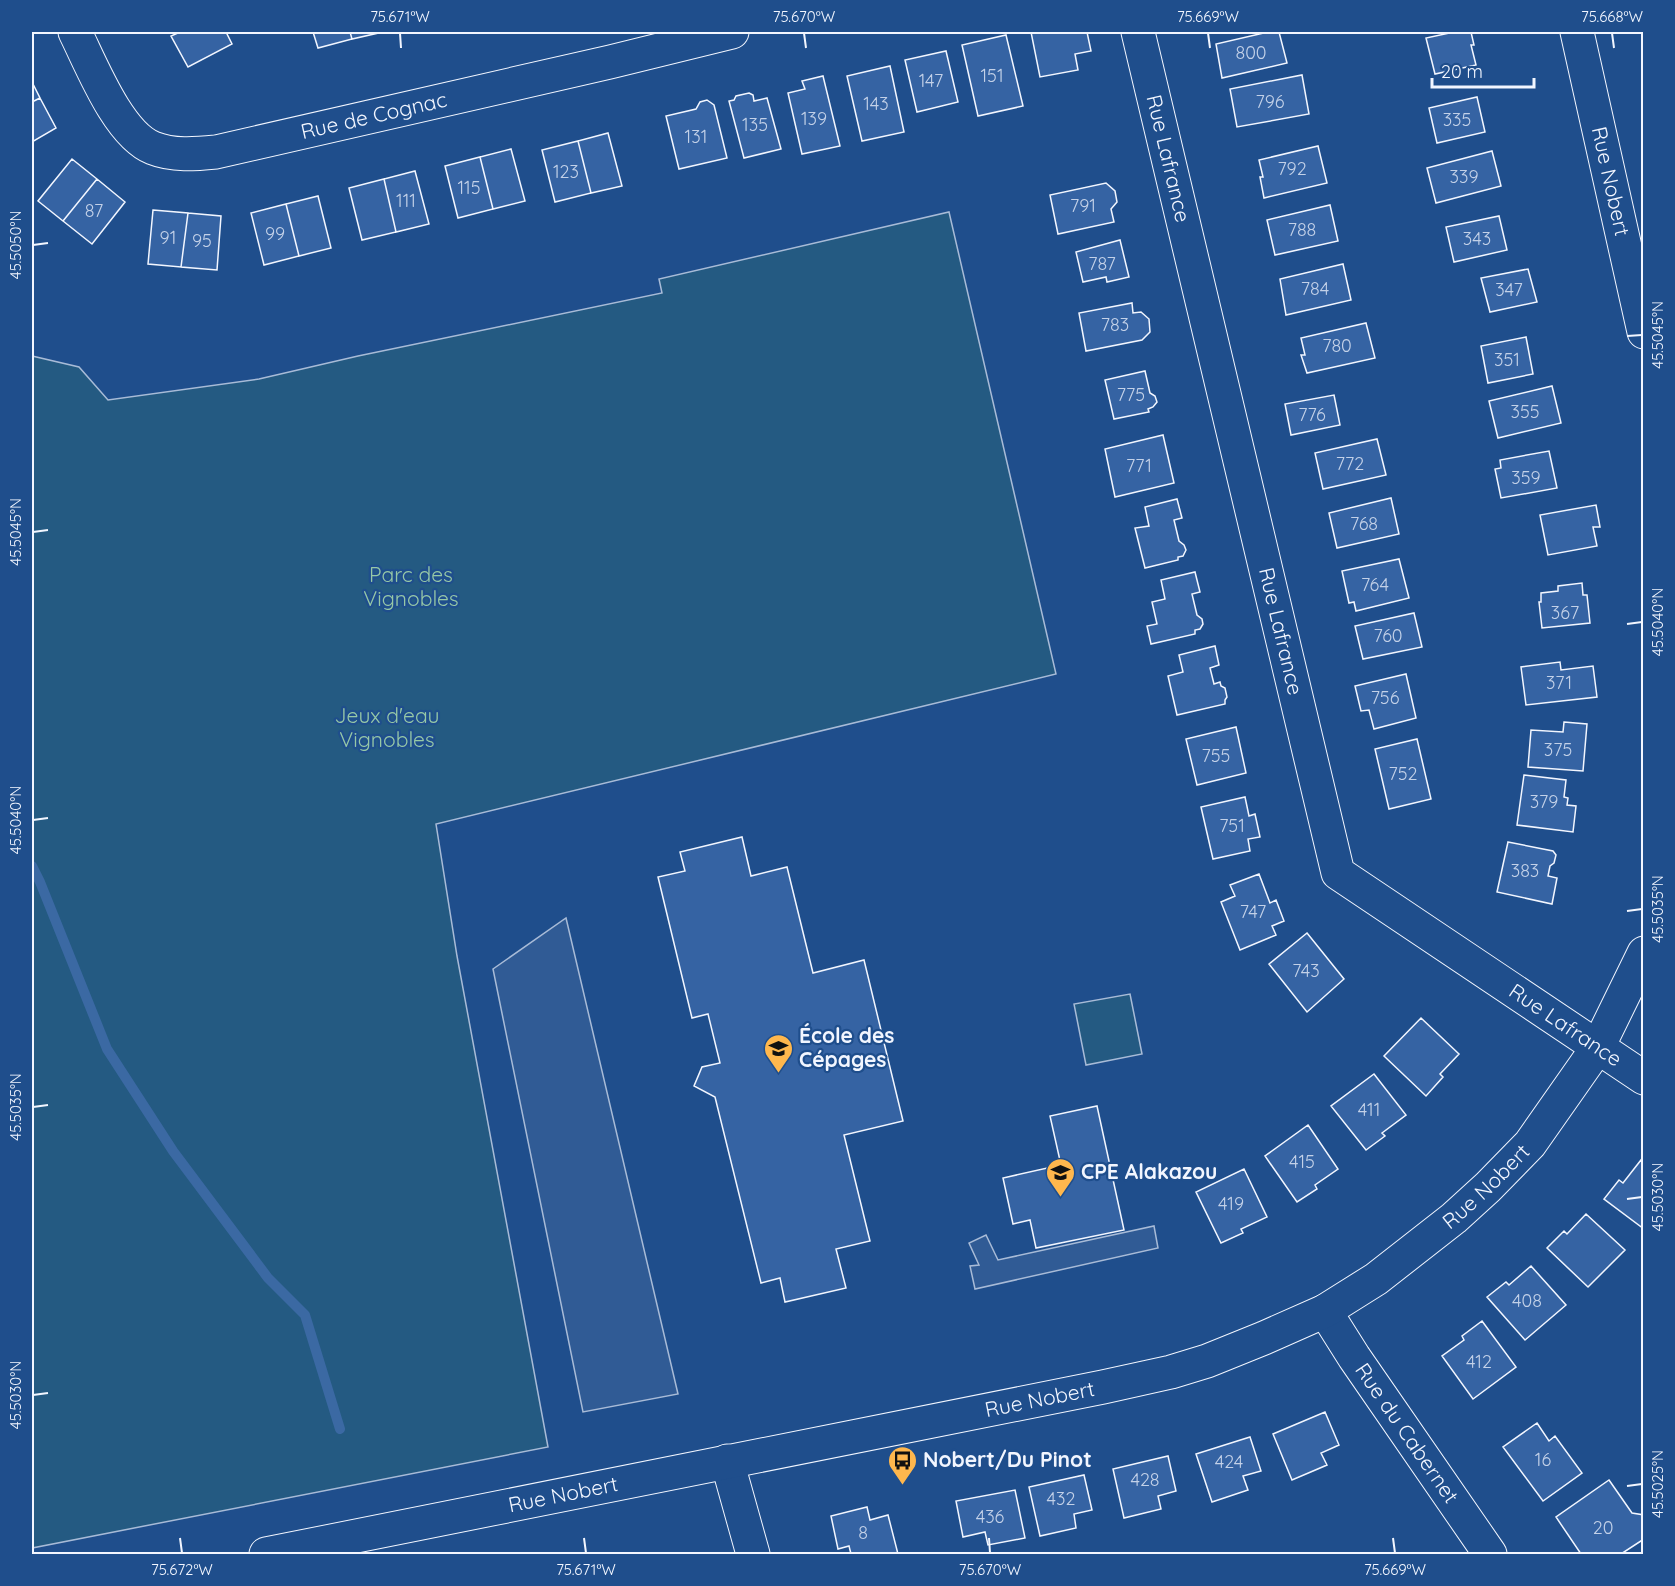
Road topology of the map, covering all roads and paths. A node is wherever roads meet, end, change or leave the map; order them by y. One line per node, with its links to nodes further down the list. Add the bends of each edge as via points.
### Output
1 (75, 32): 2 (street, Rue de Cognac, via 129,132 152,148 185,155 228,150)
2 (732, 32)
3 (1138, 32): 7 (street, Rue Lafrance, via 1338,873)
4 (1577, 32): 5 (street, Rue Nobert)
5 (1643, 328)
6 (1644, 953): 7 (street, Rue Nobert)
7 (1598, 1047): 8 (street, Rue Lafrance); 9 (street, Rue Nobert, via 1530,1144 1488,1186 1376,1279)
8 (1644, 1078)
9 (1325, 1311): 10 (street, Rue Nobert, via 1208,1361 1171,1372); 13 (street, Rue du Cabernet)
10 (726, 1461): 11 (street, Rue Nobert); 12 (street)
11 (266, 1554)
12 (753, 1554)
13 (1490, 1554)

